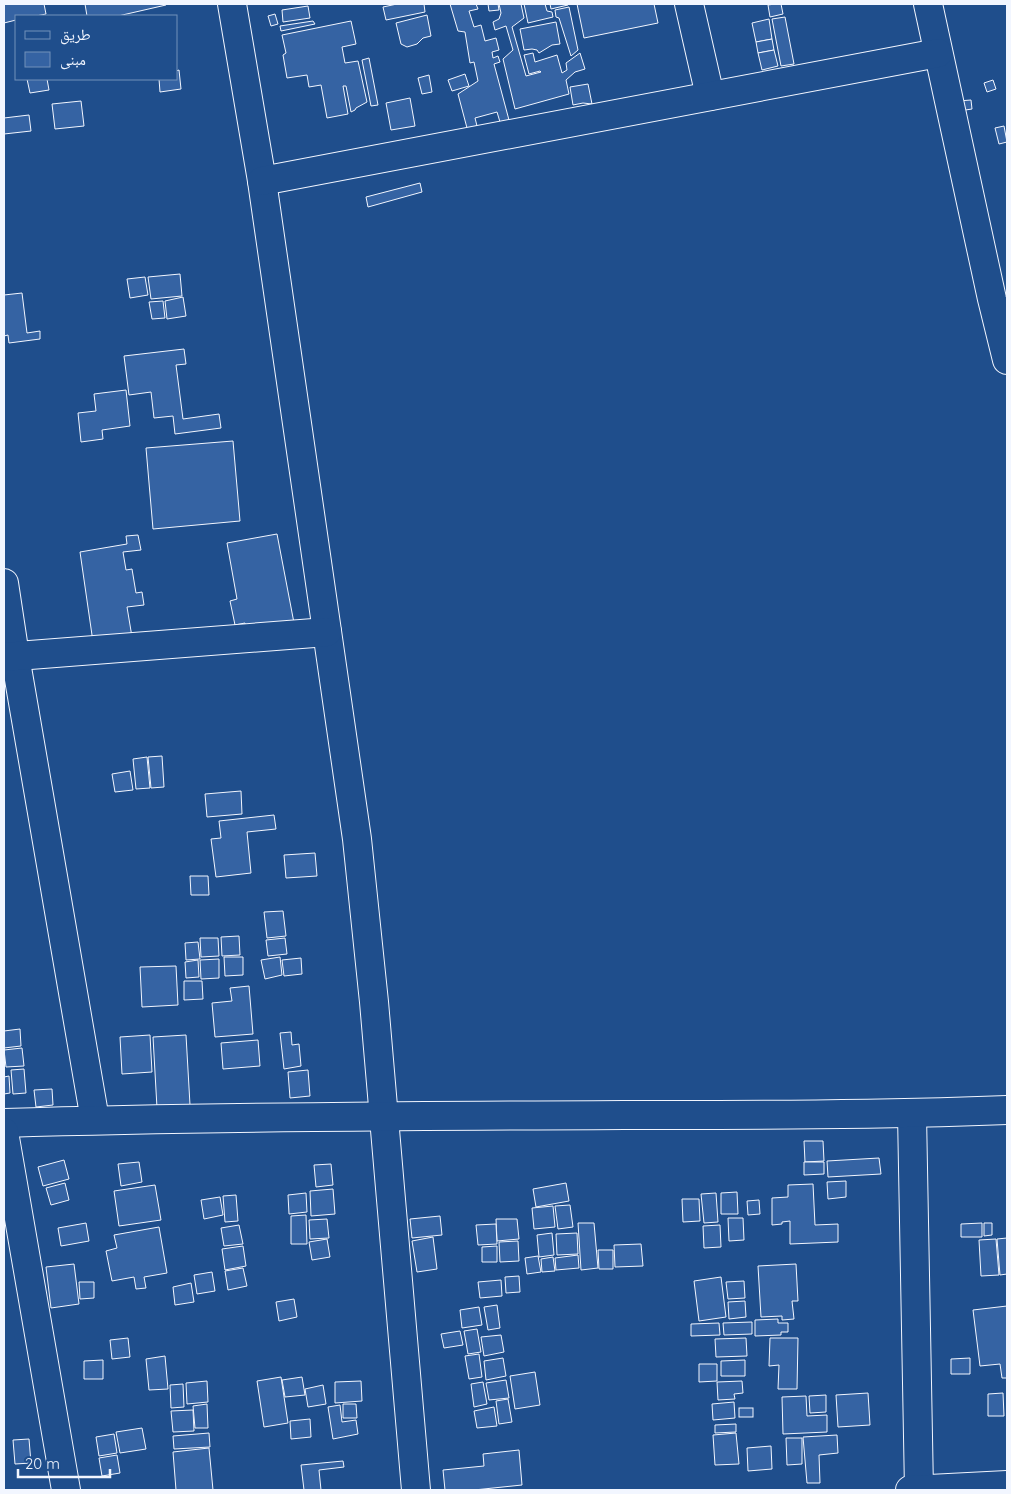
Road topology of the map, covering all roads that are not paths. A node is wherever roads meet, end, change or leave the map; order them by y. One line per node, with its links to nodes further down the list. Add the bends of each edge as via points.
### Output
1 (232, 4): 6 (street)
2 (688, 4): 5 (street)
3 (928, 4): 4 (street)
4 (938, 53): 5 (street); 7 (street)
5 (710, 96): 6 (street)
6 (262, 181): 10 (street)
7 (1000, 298): 8 (street)
8 (1007, 360)
9 (4, 583): 11 (street)
10 (327, 632): 11 (street); 14 (street, via 357,839)
11 (9, 656): 15 (street)
12 (1007, 1110): 13 (street)
13 (912, 1114): 14 (street); 22 (street)
14 (384, 1116): 15 (street); 20 (street)
15 (95, 1120): 16 (street)
16 (4, 1123)
17 (4, 1132): 19 (street)
18 (1007, 1485): 22 (street)
19 (66, 1490)
20 (416, 1490)
21 (910, 1490): 22 (street)
22 (919, 1490)

